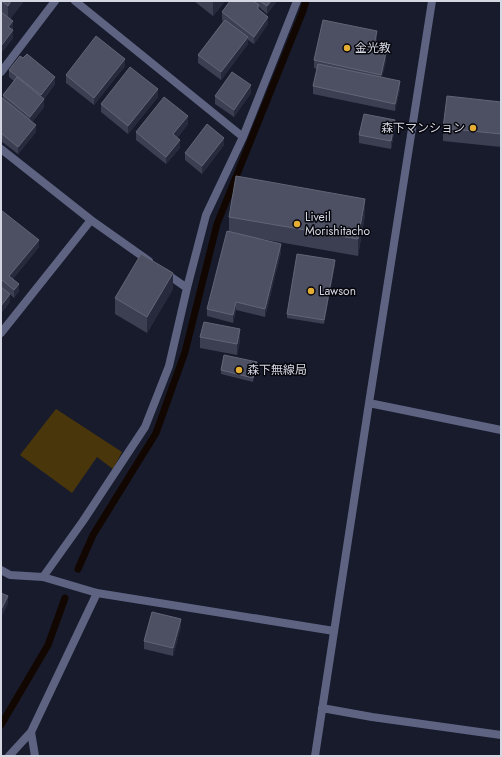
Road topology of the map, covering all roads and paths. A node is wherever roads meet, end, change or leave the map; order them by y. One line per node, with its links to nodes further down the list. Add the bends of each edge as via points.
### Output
1 (55, 1): 5 (street)
2 (75, 1): 6 (street)
3 (297, 1): 6 (street)
4 (432, 1): 11 (street)
5 (1, 72)
6 (242, 137): 9 (street, via 206,215)
7 (1, 149): 8 (street)
8 (91, 220): 9 (street); 10 (street)
9 (187, 288): 14 (street, via 169,366 144,427)
10 (1, 333)
11 (369, 403): 12 (street); 16 (street)
12 (501, 430)
13 (1, 570): 14 (street, via 10,575)
14 (43, 577): 15 (street)
15 (97, 593): 16 (street); 18 (street)
16 (334, 631): 17 (street)
17 (322, 708): 19 (street); 22 (street)
18 (31, 732): 20 (street); 21 (street)
19 (501, 735)
20 (8, 756)
21 (35, 756)
22 (315, 756)

